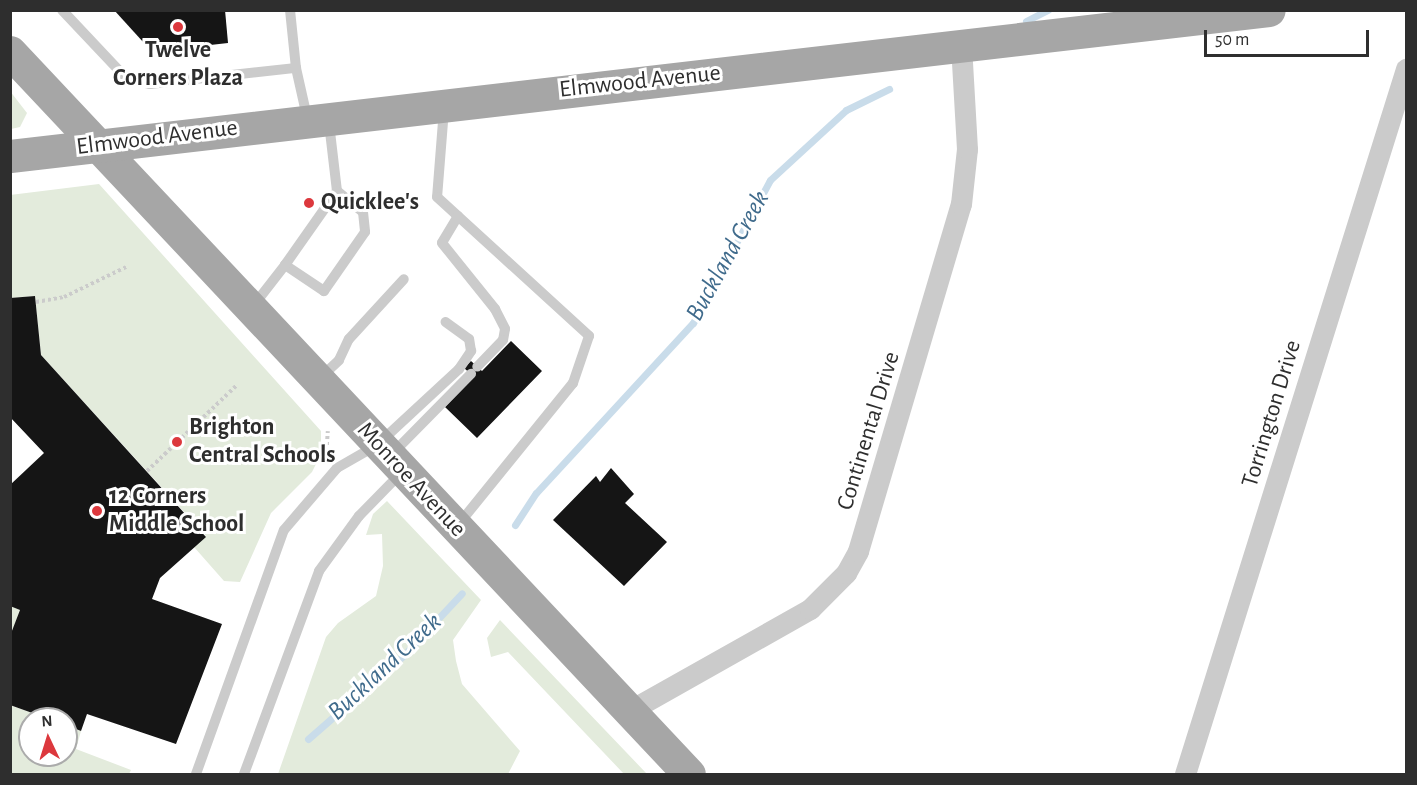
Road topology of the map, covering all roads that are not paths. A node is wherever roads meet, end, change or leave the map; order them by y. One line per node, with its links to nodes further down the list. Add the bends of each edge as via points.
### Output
1 (62, 10): 6 (lane, via 127,79 150,84)
2 (290, 10): 6 (lane)
3 (1249, 12): 4 (main road, Elmwood Avenue)
4 (961, 46): 8 (main road, Elmwood Avenue); 25 (street, Continental Drive, via 967,149 961,204 858,551 846,573 810,609)
5 (10, 52): 10 (main road, Monroe Avenue)
6 (296, 68): 9 (lane)
7 (1407, 69): 29 (street, Torrington Drive)
8 (445, 104): 9 (main road, Elmwood Avenue); 13 (lane, via 437,197)
9 (318, 118): 10 (main road, Elmwood Avenue); 12 (lane)
10 (97, 144): 11 (main road, Elmwood Avenue); 20 (main road, Monroe Avenue)
11 (10, 156)
12 (337, 191): 15 (lane, via 363,212 365,232); 17 (lane, via 307,244)
13 (458, 216): 23 (lane, via 442,243 495,309 505,329 503,340); 24 (lane, via 590,336 573,383)
14 (346, 236): 15 (lane)
15 (357, 244): 18 (lane)
16 (330, 261): 18 (lane)
17 (285, 265): 18 (lane, via 324,291); 20 (lane)
18 (340, 268)
19 (404, 279): 22 (lane, via 349,339 339,360)
20 (251, 309): 22 (main road, Monroe Avenue)
21 (446, 322): 23 (lane, via 469,339 471,351)
22 (318, 380): 23 (main road, Monroe Avenue)
23 (390, 458): 24 (main road, Monroe Avenue); 26 (lane, via 337,468 284,530); 27 (lane, via 358,516 319,571)
24 (456, 528): 25 (main road, Monroe Avenue)
25 (629, 711): 28 (main road, Monroe Avenue)
26 (196, 774)
27 (244, 774)
28 (689, 774)
29 (1185, 774)

